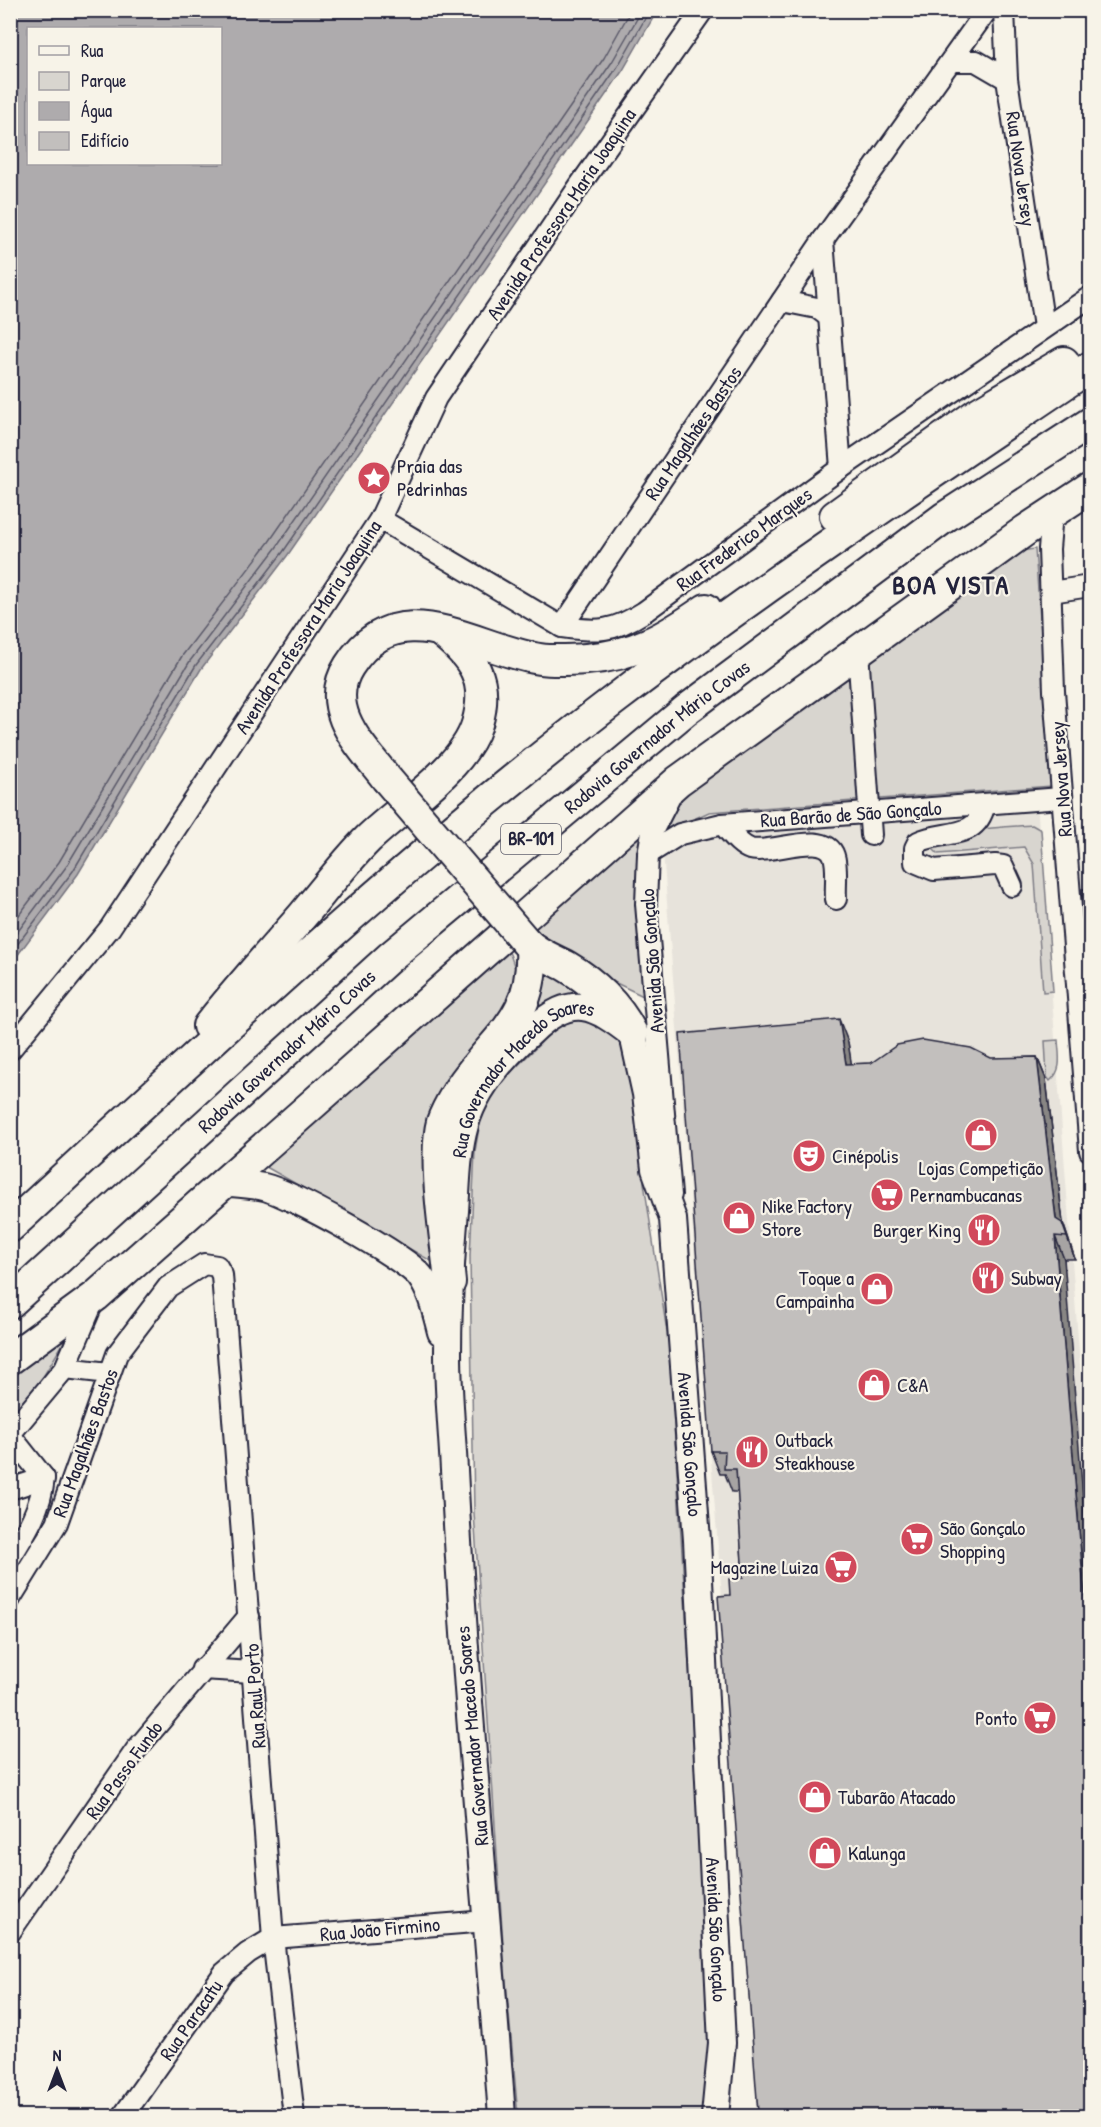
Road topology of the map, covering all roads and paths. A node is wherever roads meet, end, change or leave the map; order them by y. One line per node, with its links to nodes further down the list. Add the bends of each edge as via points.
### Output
1 (703, 10): 17 (street, Avenida Professora Maria Joaquina, via 435,398)
2 (987, 10): 4 (street, Rua Magalhães Bastos)
3 (1004, 10): 5 (street, Rua Nova Jersey)
4 (952, 61): 5 (street, via 976,61); 6 (street, Rua Magalhães Bastos)
5 (1007, 79): 10 (street, Rua Nova Jersey)
6 (823, 240): 8 (street, Rua Magalhães Bastos); 9 (street)
7 (1090, 297): 10 (street, Rua Frederico Marques)
8 (782, 301): 9 (street, via 817,308); 22 (street, Rua Magalhães Bastos)
9 (829, 317): 14 (street)
10 (1044, 327): 14 (street, Rua Frederico Marques)
11 (1090, 348): 23 (highway, via 978,413 710,607 636,651 586,659 540,659)
12 (1090, 367): 38 (highway, BR-101, via 765,589 616,699 315,948)
13 (1090, 423): 46 (highway, Rodovia Governador Mário Covas / BR-101, via 945,516 686,710 390,957)
14 (840, 468): 22 (street, Rua Frederico Marques, via 628,623 594,631)
15 (1090, 488): 16 (highway)
16 (1052, 513): 18 (highway); 19 (street, Rua Nova Jersey)
17 (380, 519): 22 (street, Rua Frederico Marques); 37 (street, Avenida Professora Maria Joaquina, via 110,928)
18 (1026, 530): 19 (street); 24 (highway)
19 (1049, 549): 21 (street, Rua Nova Jersey)
20 (1090, 586): 21 (street)
21 (1051, 592): 26 (street, Rua Nova Jersey)
22 (562, 627)
23 (438, 629): 34 (highway, bridge, via 389,630 372,639 355,655 345,672 340,694 342,714 347,729 386,778); 38 (highway, via 464,650 480,679 482,703 477,726 463,750 440,776 367,840)
24 (858, 651): 25 (highway); 28 (street)
25 (678, 781): 31 (street, Avenida São Gonçalo, via 652,832); 40 (highway)
26 (1061, 798): 27 (street, Rua Barão de São Gonçalo); 35 (street, Rua Nova Jersey)
27 (985, 804): 28 (street, Rua Barão de São Gonçalo); 32 (street, via 978,823 970,828 918,842 915,862 934,870 1003,866)
28 (869, 813): 29 (street, Rua Barão de São Gonçalo); 30 (street)
29 (722, 824): 31 (street, Rua Barão de São Gonçalo, via 680,834); 33 (street, via 738,841 760,851 812,842 824,845 834,856)
30 (871, 835)
31 (648, 854): 41 (street, Avenida São Gonçalo, via 646,904)
32 (1012, 886)
33 (836, 899)
34 (528, 944): 36 (highway, via 580,974 606,995 622,1012); 44 (highway, via 530,986 523,1007 471,1072 442,1122 439,1148)
35 (1085, 1006): 39 (street, Rua Nova Jersey)
36 (633, 1035): 41 (main road, Rua Governador Macedo Soares, via 656,1169); 44 (main road, Rua Governador Macedo Soares, via 601,1011 583,1006 566,1008 545,1018 509,1052 478,1094 465,1125 459,1155)
37 (10, 1050)
38 (156, 1092): 42 (highway, BR-101)
39 (1090, 1151)
40 (223, 1182): 45 (highway); 47 (main road, Rua Governador Macedo Soares, via 264,1187 292,1197 396,1257 419,1275 431,1296)
41 (672, 1218): 65 (main road, Avenida São Gonçalo, via 697,1540 722,2043)
42 (10, 1227)
43 (222, 1275): 50 (street, Rua Magalhães Bastos, via 217,1266 204,1264 168,1287 117,1354); 56 (street, Rua Raul Porto)
44 (450, 1282): 47 (main road, Rua Governador Macedo Soares)
45 (96, 1296): 48 (highway); 49 (street)
46 (10, 1303)
47 (448, 1356): 59 (main road, Rua Governador Macedo Soares, via 461,1606)
48 (10, 1359)
49 (65, 1368): 50 (street); 51 (street)
50 (109, 1373): 55 (street, Rua Magalhães Bastos, via 61,1514)
51 (10, 1434): 52 (street)
52 (44, 1478): 53 (street); 54 (street, via 34,1518)
53 (10, 1489)
54 (10, 1558)
55 (10, 1599)
56 (249, 1616): 57 (street, Rua Passo Fundo); 58 (street, Rua Raul Porto)
57 (202, 1669): 58 (street); 60 (street, Rua Passo Fundo, via 136,1750)
58 (253, 1672): 61 (street, Rua Raul Porto)
59 (487, 1920): 61 (street, Rua João Firmino); 64 (main road, Rua Governador Macedo Soares)
60 (10, 1932)
61 (273, 1938): 62 (street, Rua Paracatu, via 224,1974); 63 (street, Rua Raul Porto)
62 (123, 2116)
63 (294, 2116)
64 (502, 2116)
65 (715, 2116)

